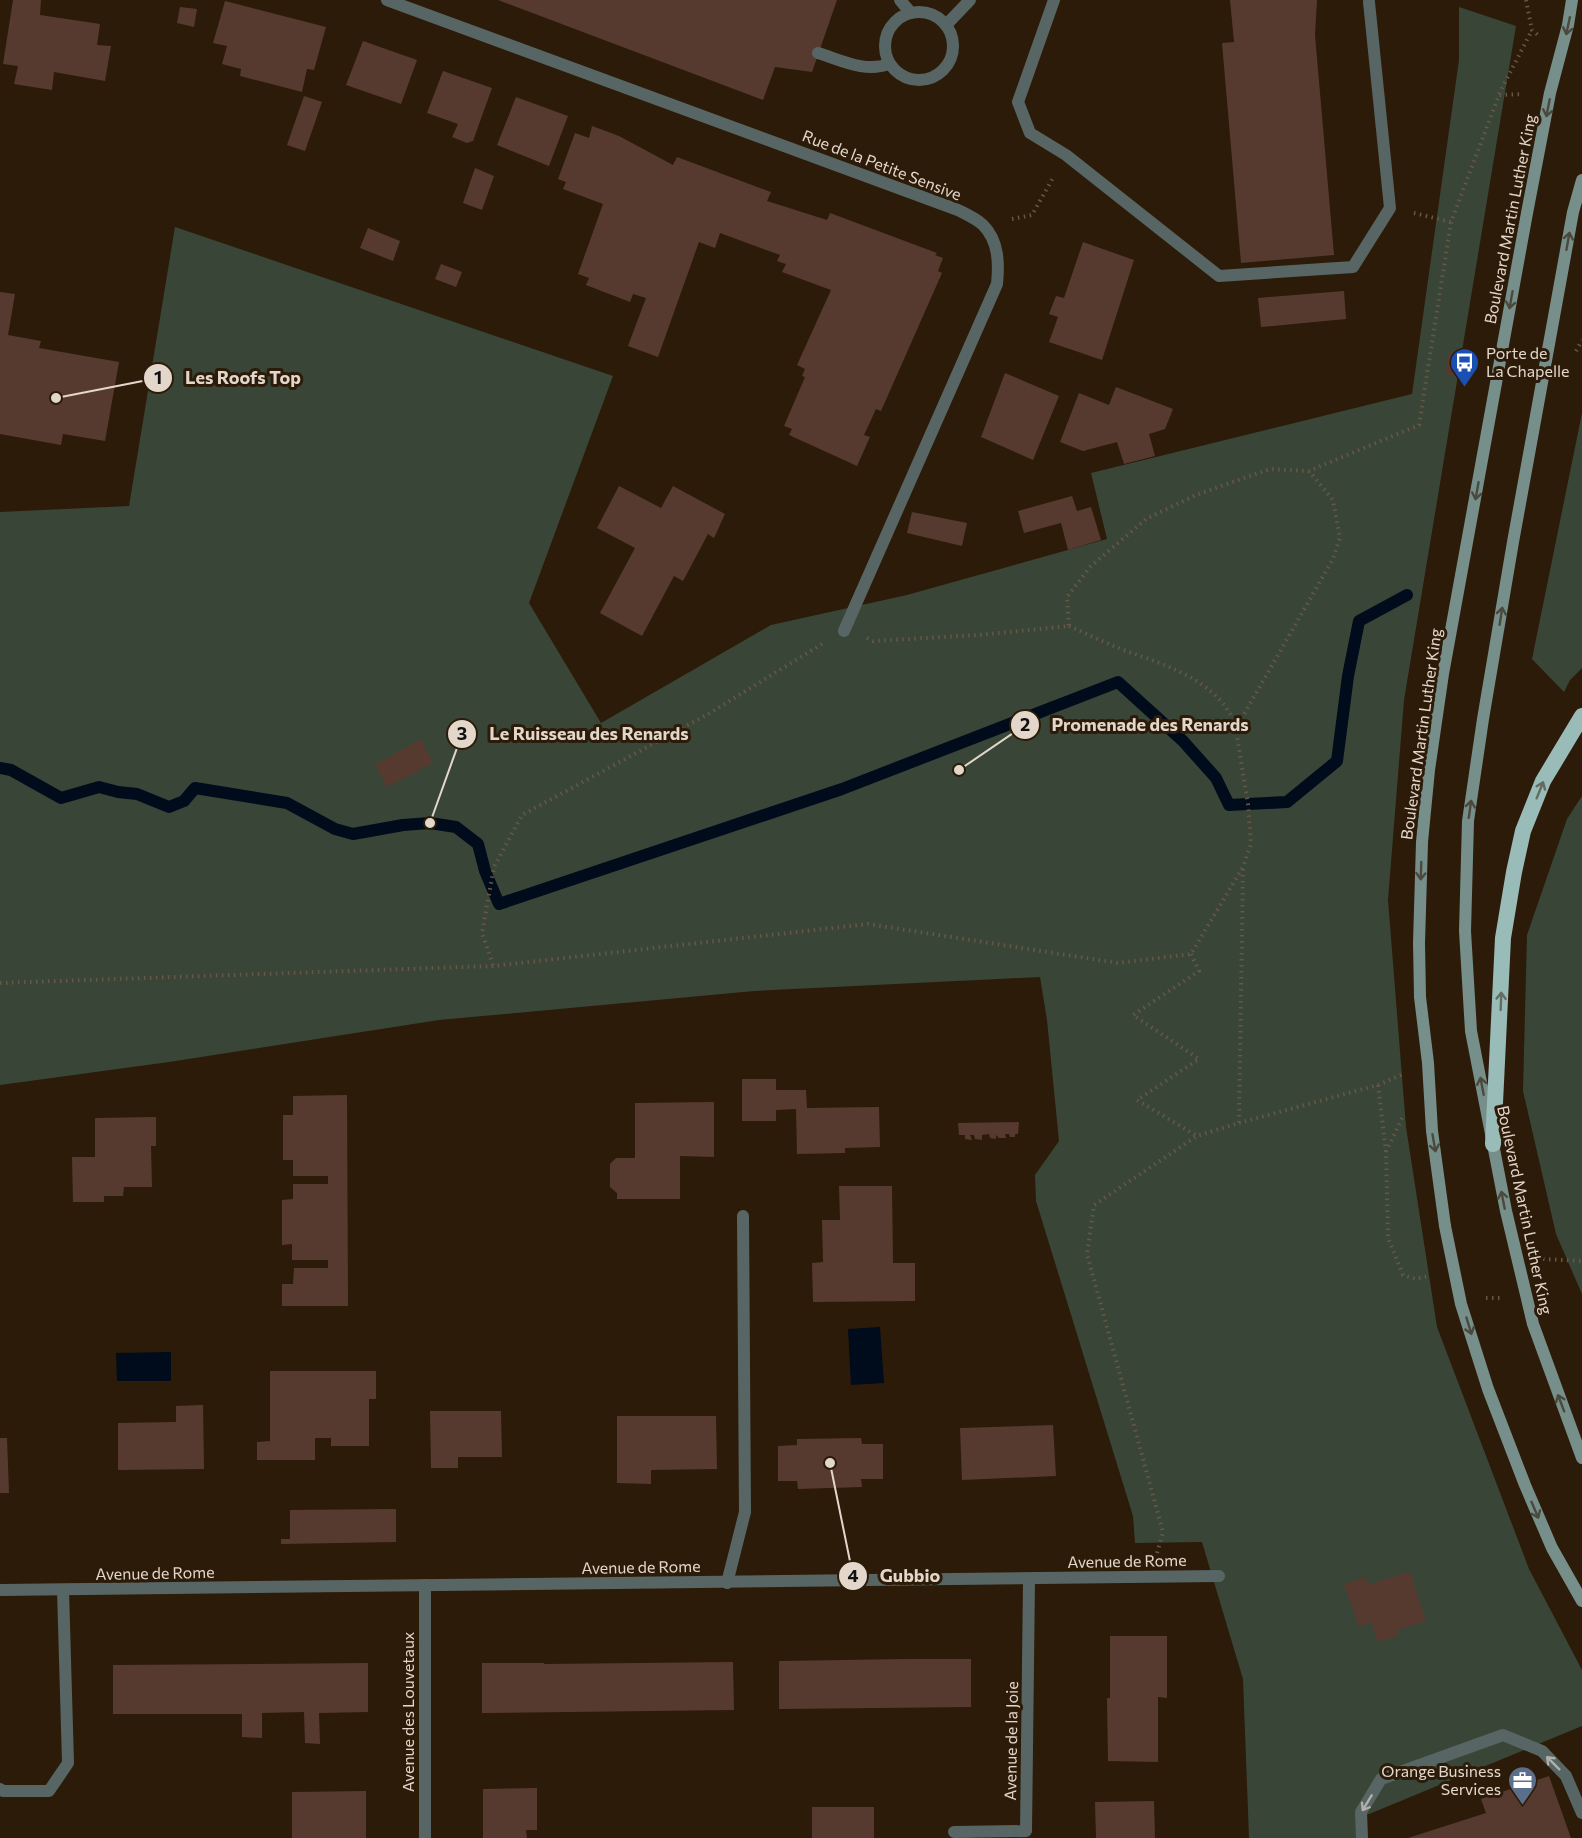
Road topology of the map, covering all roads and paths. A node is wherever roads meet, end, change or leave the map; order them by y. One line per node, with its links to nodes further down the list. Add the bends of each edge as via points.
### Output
1 (387, 0): 18 (street, Rue de la Petite Sensive, via 958,210)
2 (900, 0): 7 (street)
3 (970, 0): 8 (street)
4 (1054, 0): 14 (street, via 1018,102 1030,134)
5 (1572, 0): 12 (main road, Boulevard Martin Luther King, one-way to 12)
6 (1369, 2): 16 (street)
7 (911, 13): 8 (street, via 928,13); 11 (street, via 889,30 885,41)
8 (946, 25): 11 (street, via 954,46 940,74 930,80 907,79)
9 (1532, 30): 13 (path)
10 (818, 53): 11 (street, via 864,68)
11 (889, 64)
12 (1551, 93): 13 (path); 28 (main road, Boulevard Martin Luther King, one-way to 28, via 1443,674 1429,770 1419,943 1420,997)
13 (1499, 95): 17 (path)
14 (1066, 155): 16 (street, via 1219,276 1353,267); 18 (path, via 1032,215)
15 (1582, 180): 32 (main road, Boulevard Martin Luther King, one-way to 15, via 1471,1031 1464,931 1468,821 1513,542)
16 (1390, 207): 17 (path)
17 (1451, 222): 19 (path, via 1419,424)
18 (983, 225): 21 (street, via 993,241 999,263 997,284)
19 (1309, 471): 20 (path, via 1270,469 1196,495 1146,519 1090,567 1066,597); 23 (path, via 1334,500 1340,538 1333,559)
20 (1069, 626): 21 (path, via 873,641); 23 (path, via 1167,665 1207,688 1230,710)
21 (844, 631): 26 (path, via 710,713 522,816 494,867 482,933)
22 (1582, 716): 32 (highway, one-way to 22, via 1503,938 1514,872 1523,831 1543,781)
23 (1235, 724): 24 (path, via 1251,843)
24 (1243, 867): 25 (path); 30 (path)
25 (1191, 954): 26 (path, via 1118,963 868,924); 31 (path, via 1199,971 1133,1015 1199,1059 1137,1100)
26 (493, 966): 27 (path)
27 (0, 983)
28 (1428, 1064): 29 (path); 36 (main road, Boulevard Martin Luther King, one-way to 36, via 1432,1131)
29 (1378, 1085): 30 (path); 36 (path, via 1386,1152 1388,1238 1403,1275 1416,1279)
30 (1239, 1123): 31 (path)
31 (1197, 1136): 41 (path, via 1094,1205 1087,1254 1163,1532)
32 (1493, 1144): 34 (main road, Boulevard Martin Luther King, one-way to 32)
33 (743, 1216): 43 (street, via 745,1512)
34 (1516, 1256): 35 (path); 37 (main road, Boulevard Martin Luther King)
35 (1582, 1261)
36 (1454, 1270): 38 (main road, Boulevard Martin Luther King)
37 (1526, 1298): 38 (path, via 1485,1298); 39 (main road, Boulevard Martin Luther King, one-way to 37)
38 (1461, 1304): 47 (main road, Boulevard Martin Luther King, one-way to 47, via 1525,1485 1552,1548)
39 (1582, 1458)
40 (1219, 1576): 41 (street, Avenue de Rome)
41 (1150, 1578): 42 (street, Avenue de Rome)
42 (1029, 1580): 43 (street, Avenue de Rome); 50 (street, Avenue de la Joie, via 1026,1831)
43 (727, 1583): 44 (street, Avenue de Rome)
44 (424, 1586): 46 (street, Avenue de Rome); 51 (street, Avenue des Louvetaux)
45 (0, 1590): 46 (street, Avenue de Rome)
46 (63, 1590): 48 (street, via 68,1763 49,1791)
47 (1582, 1601)
48 (0, 1789)
49 (1582, 1813): 52 (street, one-way to 52, via 1566,1776 1542,1751 1503,1735 1381,1779 1361,1812)
50 (954, 1832)
51 (425, 1838)
52 (1362, 1838)

